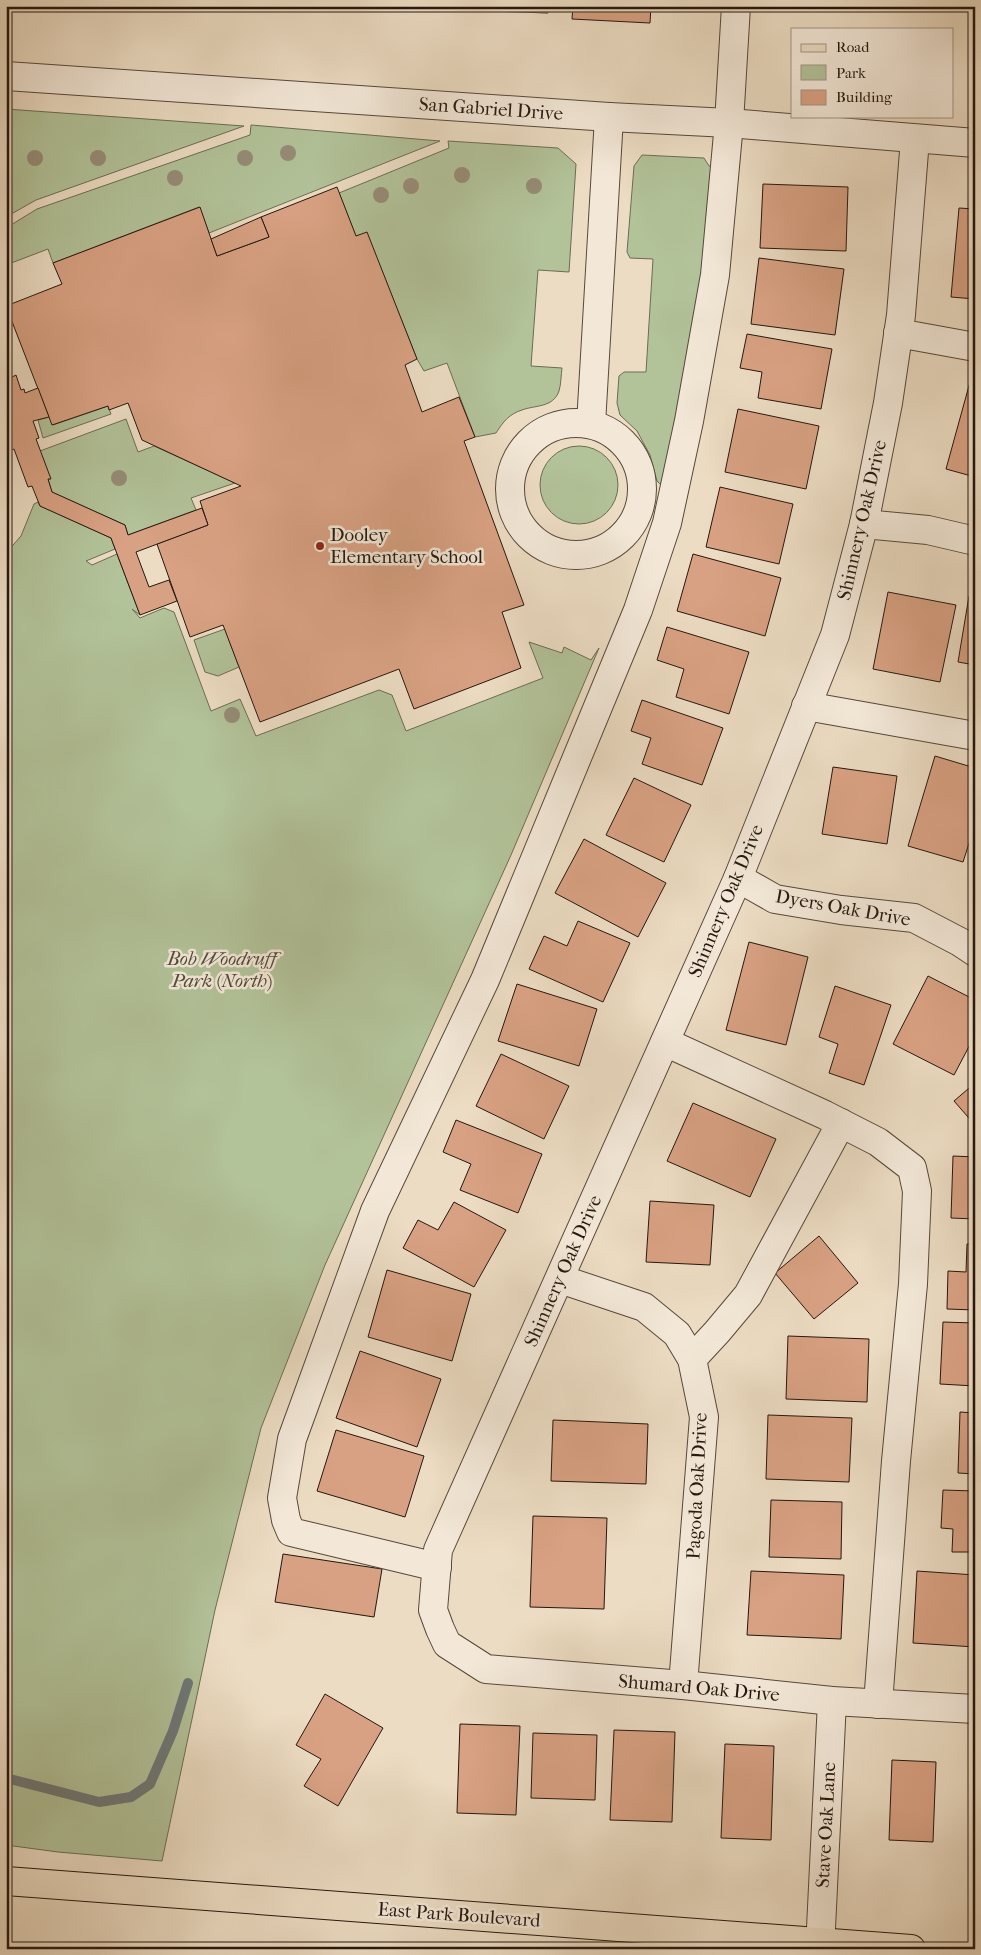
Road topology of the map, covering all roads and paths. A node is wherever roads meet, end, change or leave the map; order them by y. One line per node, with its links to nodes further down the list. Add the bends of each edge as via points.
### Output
1 (736, 6): 4 (street)
2 (6, 76): 3 (street, San Gabriel Drive)
3 (609, 117): 4 (street, San Gabriel Drive); 10 (street)
4 (729, 122): 6 (street, San Gabriel Drive); 21 (street, via 716,275 667,523 638,610 484,980 375,1211 292,1439 282,1498 291,1532)
5 (975, 133): 7 (street)
6 (915, 138): 7 (street, San Gabriel Drive); 8 (street, Shinnery Oak Drive)
7 (974, 143)
8 (898, 333): 9 (street); 11 (street, Shinnery Oak Drive)
9 (975, 347)
10 (590, 424): 10 (street, via 558,424 530,440 512,467 509,499 521,529 546,550 577,556 609,548 632,526 643,496 639,464 620,438)
11 (864, 524): 12 (street, via 928,530); 13 (street, Shinnery Oak Drive, via 835,635)
12 (975, 541)
13 (806, 706): 14 (street); 15 (street, Shinnery Oak Drive)
14 (975, 736)
15 (738, 878): 16 (street, Dyers Oak Drive, via 775,899 914,918); 17 (street, Shinnery Oak Drive)
16 (975, 952)
17 (665, 1042): 18 (street); 19 (street, Shinnery Oak Drive)
18 (841, 1123): 20 (street, via 748,1295); 25 (street, via 878,1142 912,1168 917,1192 913,1284)
19 (560, 1279): 20 (street, Pagoda Oak Drive, via 644,1307 677,1334); 21 (street, Shinnery Oak Drive, via 438,1550)
20 (692, 1360): 23 (street, Pagoda Oak Drive, via 704,1417)
21 (436, 1567): 22 (street, Shinnery Oak Drive, via 433,1610)
22 (440, 1629): 23 (street, Shumard Oak Drive, via 447,1644 486,1669)
23 (683, 1685): 24 (street, Shumard Oak Drive)
24 (832, 1701): 25 (street, Shumard Oak Drive); 28 (street, Stave Oak Lane)
25 (878, 1704): 26 (street, Shumard Oak Drive)
26 (975, 1709)
27 (6, 1880): 28 (main road, East Park Boulevard)
28 (820, 1945): 29 (main road, East Park Boulevard)
29 (911, 1949)

